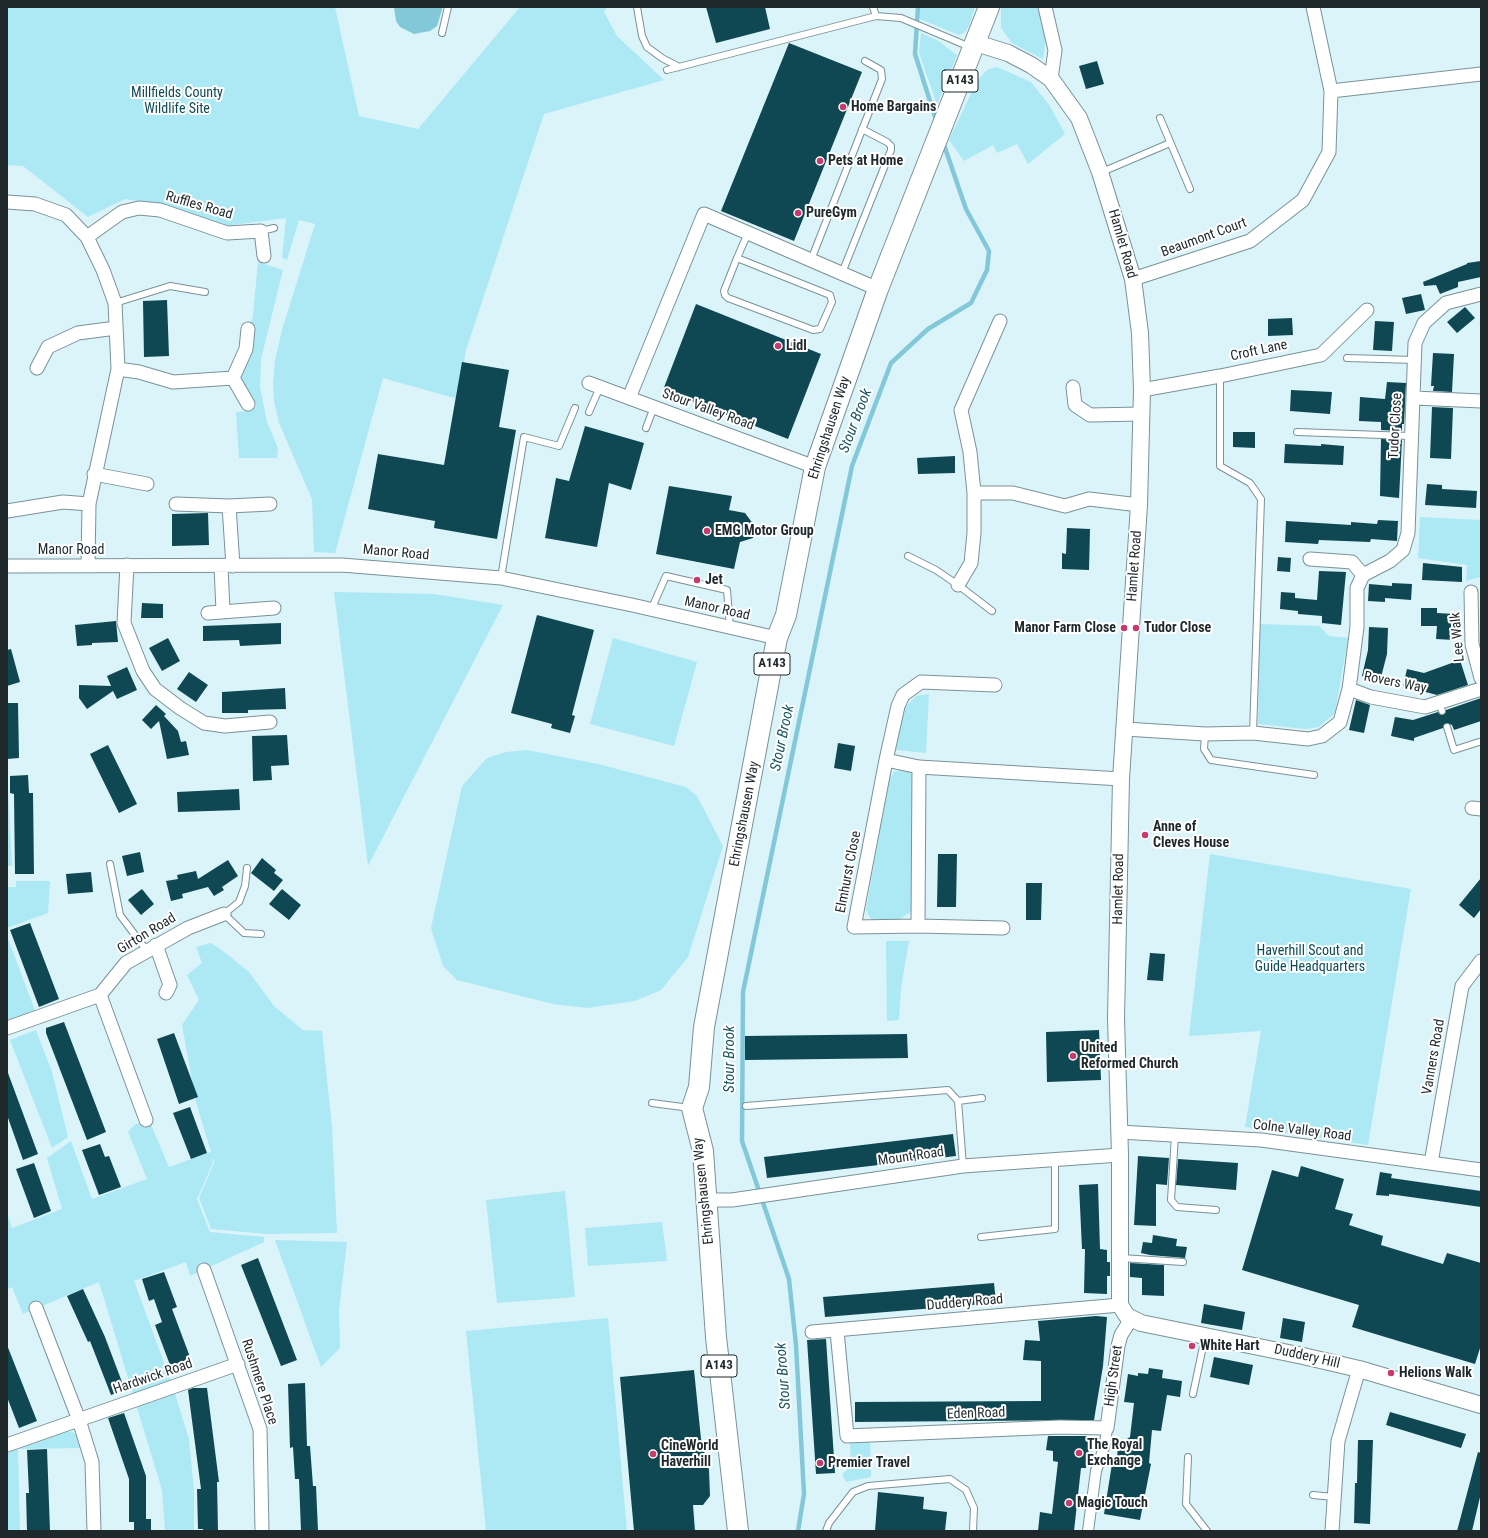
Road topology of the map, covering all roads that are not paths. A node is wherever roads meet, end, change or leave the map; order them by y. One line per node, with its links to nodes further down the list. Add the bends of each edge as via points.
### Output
1 (448, 7): 8 (lane)
2 (637, 7): 11 (lane, via 642,36 647,47)
3 (873, 7): 7 (lane)
4 (989, 7): 9 (main road, A143)
5 (1045, 7): 14 (street, via 1055,50)
6 (1313, 7): 15 (street, Beaumont Court)
7 (876, 16): 9 (lane, via 901,18); 11 (lane)
8 (442, 32)
9 (974, 46): 14 (street, Hamlet Road, via 1008,53 1031,64); 29 (main road, Ehringshausen Way / A143)
10 (865, 62): 17 (lane, via 883,72)
11 (679, 67): 12 (lane)
12 (667, 70)
13 (1481, 74): 15 (street)
14 (1051, 79): 19 (street, Hamlet Road, via 1079,118)
15 (1331, 91): 28 (street, Beaumont Court, via 1329,152 1303,200 1250,241)
16 (1160, 118): 18 (lane)
17 (862, 129): 26 (lane); 27 (lane, via 887,142 891,150)
18 (1170, 142): 19 (lane); 20 (lane)
19 (1100, 172): 28 (street, Hamlet Road)
20 (1190, 189)
21 (7, 202): 23 (street, via 35,204 66,215)
22 (748, 233): 25 (lane); 26 (street); 46 (street, via 704,214)
23 (87, 237): 24 (street, Ruffles Road, via 122,212 139,208 160,210 227,233 267,229); 32 (street)
24 (264, 256)
25 (737, 258): 25 (lane, via 724,291 728,298 813,330 820,328 832,302 830,295)
26 (811, 260): 27 (street)
27 (842, 273): 29 (street)
28 (1133, 279): 45 (street, Hamlet Road, via 1140,333)
29 (878, 289): 57 (main road, Ehringshausen Way / A143)
30 (205, 292): 32 (lane, via 170,286)
31 (1481, 294): 38 (street, Tudor Close, via 1446,303 1424,323 1415,344)
32 (115, 303): 35 (street)
33 (1367, 310): 41 (street, Croft Lane, via 1321,355)
34 (1000, 321): 60 (street, via 961,410 970,452)
35 (116, 328): 39 (street, via 78,333 48,347); 40 (street)
36 (248, 329): 42 (street, via 246,349)
37 (1347, 358): 38 (lane)
38 (1415, 360): 47 (street, Tudor Close)
39 (37, 368)
40 (118, 369): 42 (street, via 173,382); 58 (street)
41 (1220, 376): 45 (street, Croft Lane); 92 (lane, via 1220,466 1250,483 1261,499)
42 (233, 378): 49 (street)
43 (595, 385): 46 (street, Stour Valley Road); 52 (lane)
44 (1073, 387): 53 (street, via 1075,405 1090,415)
45 (1142, 390): 53 (street, Hamlet Road)
46 (629, 398): 50 (street, Stour Valley Road)
47 (1414, 398): 48 (street); 56 (street, Tudor Close)
48 (1481, 401)
49 (248, 404)
50 (654, 407): 54 (lane); 57 (street, Stour Valley Road)
51 (575, 408): 74 (lane, via 559,446 524,437)
52 (589, 412)
53 (1141, 414): 64 (street, Hamlet Road)
54 (646, 428)
55 (1297, 432): 56 (lane)
56 (1410, 436): 73 (street, Tudor Close, via 1408,533 1403,550 1390,561)
57 (815, 467): 83 (main road, Ehringshausen Way / A143, via 786,615)
58 (94, 474): 59 (street); 61 (street)
59 (147, 484)
60 (974, 493): 64 (street, via 1013,492 1065,506 1089,499); 75 (street, via 971,563)
61 (88, 504): 66 (street, via 63,502); 70 (street)
62 (176, 504): 65 (street)
63 (270, 504): 65 (street)
64 (1139, 505): 90 (street, Hamlet Road)
65 (229, 506): 72 (street)
66 (7, 511)
67 (908, 556): 75 (lane)
68 (1310, 559): 73 (street, via 1352,562)
69 (7, 566): 70 (street, Manor Road)
70 (88, 566): 71 (street, Manor Road)
71 (127, 566): 72 (street, Manor Road); 88 (street, via 124,623 143,671 155,689 204,723 225,726)
72 (227, 566): 74 (street, Manor Road, via 342,565); 79 (street)
73 (1363, 575): 86 (street, via 1357,588 1357,627)
74 (500, 578): 78 (street, Manor Road)
75 (958, 585): 80 (lane)
76 (1471, 592): 84 (street, Lee Walk, via 1472,644)
77 (274, 608): 79 (street)
78 (651, 610): 82 (street, Manor Road); 82 (lane, via 666,576 727,590)
79 (223, 611): 81 (street)
80 (992, 611)
81 (208, 613)
82 (730, 629): 83 (street, Manor Road)
83 (777, 638): 113 (main road, Ehringshausen Way / A143, via 704,1028 699,1087)
84 (1481, 678)
85 (994, 685): 94 (street, Elmhurst Close, via 921,682 904,695 898,706)
86 (1349, 689): 87 (street, Rovers Way, via 1371,697 1425,707 1441,707); 92 (street, via 1340,722 1322,736 1308,739)
87 (1481, 689)
88 (270, 722)
89 (1447, 727): 93 (lane, via 1454,750)
90 (1125, 728): 91 (street); 97 (street, Hamlet Road)
91 (1205, 734): 92 (street); 96 (lane, via 1204,749 1211,760)
92 (1253, 734)
93 (1479, 742)
94 (886, 760): 95 (street); 101 (street, Elmhurst Close, via 854,928)
95 (919, 767): 97 (street); 101 (street)
96 (1314, 775)
97 (1121, 779): 115 (street, Hamlet Road, via 1116,1018)
98 (110, 864): 104 (lane, via 120,915)
99 (247, 868): 100 (lane, via 245,886 239,902)
100 (224, 914): 103 (lane, via 244,933); 104 (street, Girton Road, via 188,928)
101 (918, 926): 102 (street, Elmhurst Close)
102 (1003, 928)
103 (261, 934)
104 (152, 948): 106 (street, via 170,985); 107 (street, Girton Road, via 126,963)
105 (1481, 961): 119 (street, Vanners Road, via 1462,986)
106 (166, 994)
107 (100, 995): 108 (street); 114 (street)
108 (7, 1028)
109 (982, 1098): 110 (lane)
110 (958, 1101): 112 (lane, via 948,1090); 120 (lane)
111 (652, 1103): 113 (lane)
112 (746, 1106)
113 (692, 1108): 122 (main road, Ehringshausen Way / A143, via 703,1151)
114 (146, 1120)
115 (1119, 1132): 116 (street, Colne Valley Road); 117 (street, Hamlet Road)
116 (1175, 1135): 119 (street, Colne Valley Road, via 1261,1140); 123 (lane, via 1171,1200 1177,1207)
117 (1120, 1155): 118 (street, Mount Road); 125 (street)
118 (1055, 1159): 120 (street, Mount Road); 124 (lane, via 1055,1229)
119 (1431, 1163): 121 (street, Colne Valley Road)
120 (964, 1166): 122 (street, Mount Road, via 739,1199)
121 (1481, 1170)
122 (708, 1200): 146 (main road, Ehringshausen Way / A143, via 716,1337)
123 (1216, 1210)
124 (981, 1237)
125 (1119, 1258): 126 (lane); 128 (street)
126 (1183, 1262)
127 (204, 1270): 134 (street, Rushmere Place)
128 (1120, 1305): 130 (street); 131 (street, Duddery Road)
129 (36, 1308): 138 (street)
130 (1131, 1319): 133 (street, Duddery Hill); 139 (street, High Street, via 1121,1335 1118,1346)
131 (837, 1331): 132 (street, Duddery Road); 139 (street, Eden Road, via 847,1436 1060,1427)
132 (812, 1332)
133 (1206, 1336): 135 (street, Duddery Hill); 136 (lane)
134 (238, 1364): 138 (street, Hardwick Road); 145 (street, Rushmere Place, via 260,1429)
135 (1359, 1370): 137 (street, Duddery Hill); 143 (street, via 1338,1441)
136 (1193, 1394)
137 (1481, 1405)
138 (79, 1420): 140 (street, Hardwick Road); 144 (street, via 92,1462)
139 (1107, 1428): 149 (street, High Street, via 1105,1444 1096,1470)
140 (7, 1445)
141 (1188, 1457): 150 (lane, via 1186,1504)
142 (1313, 1495): 143 (lane)
143 (1334, 1497): 151 (street)
144 (94, 1531)
145 (262, 1531)
146 (738, 1531)
147 (826, 1531): 148 (lane, via 852,1492 868,1486 950,1479 966,1490 974,1508)
148 (972, 1531)
149 (1088, 1531)
150 (1206, 1531)
151 (1332, 1531)

